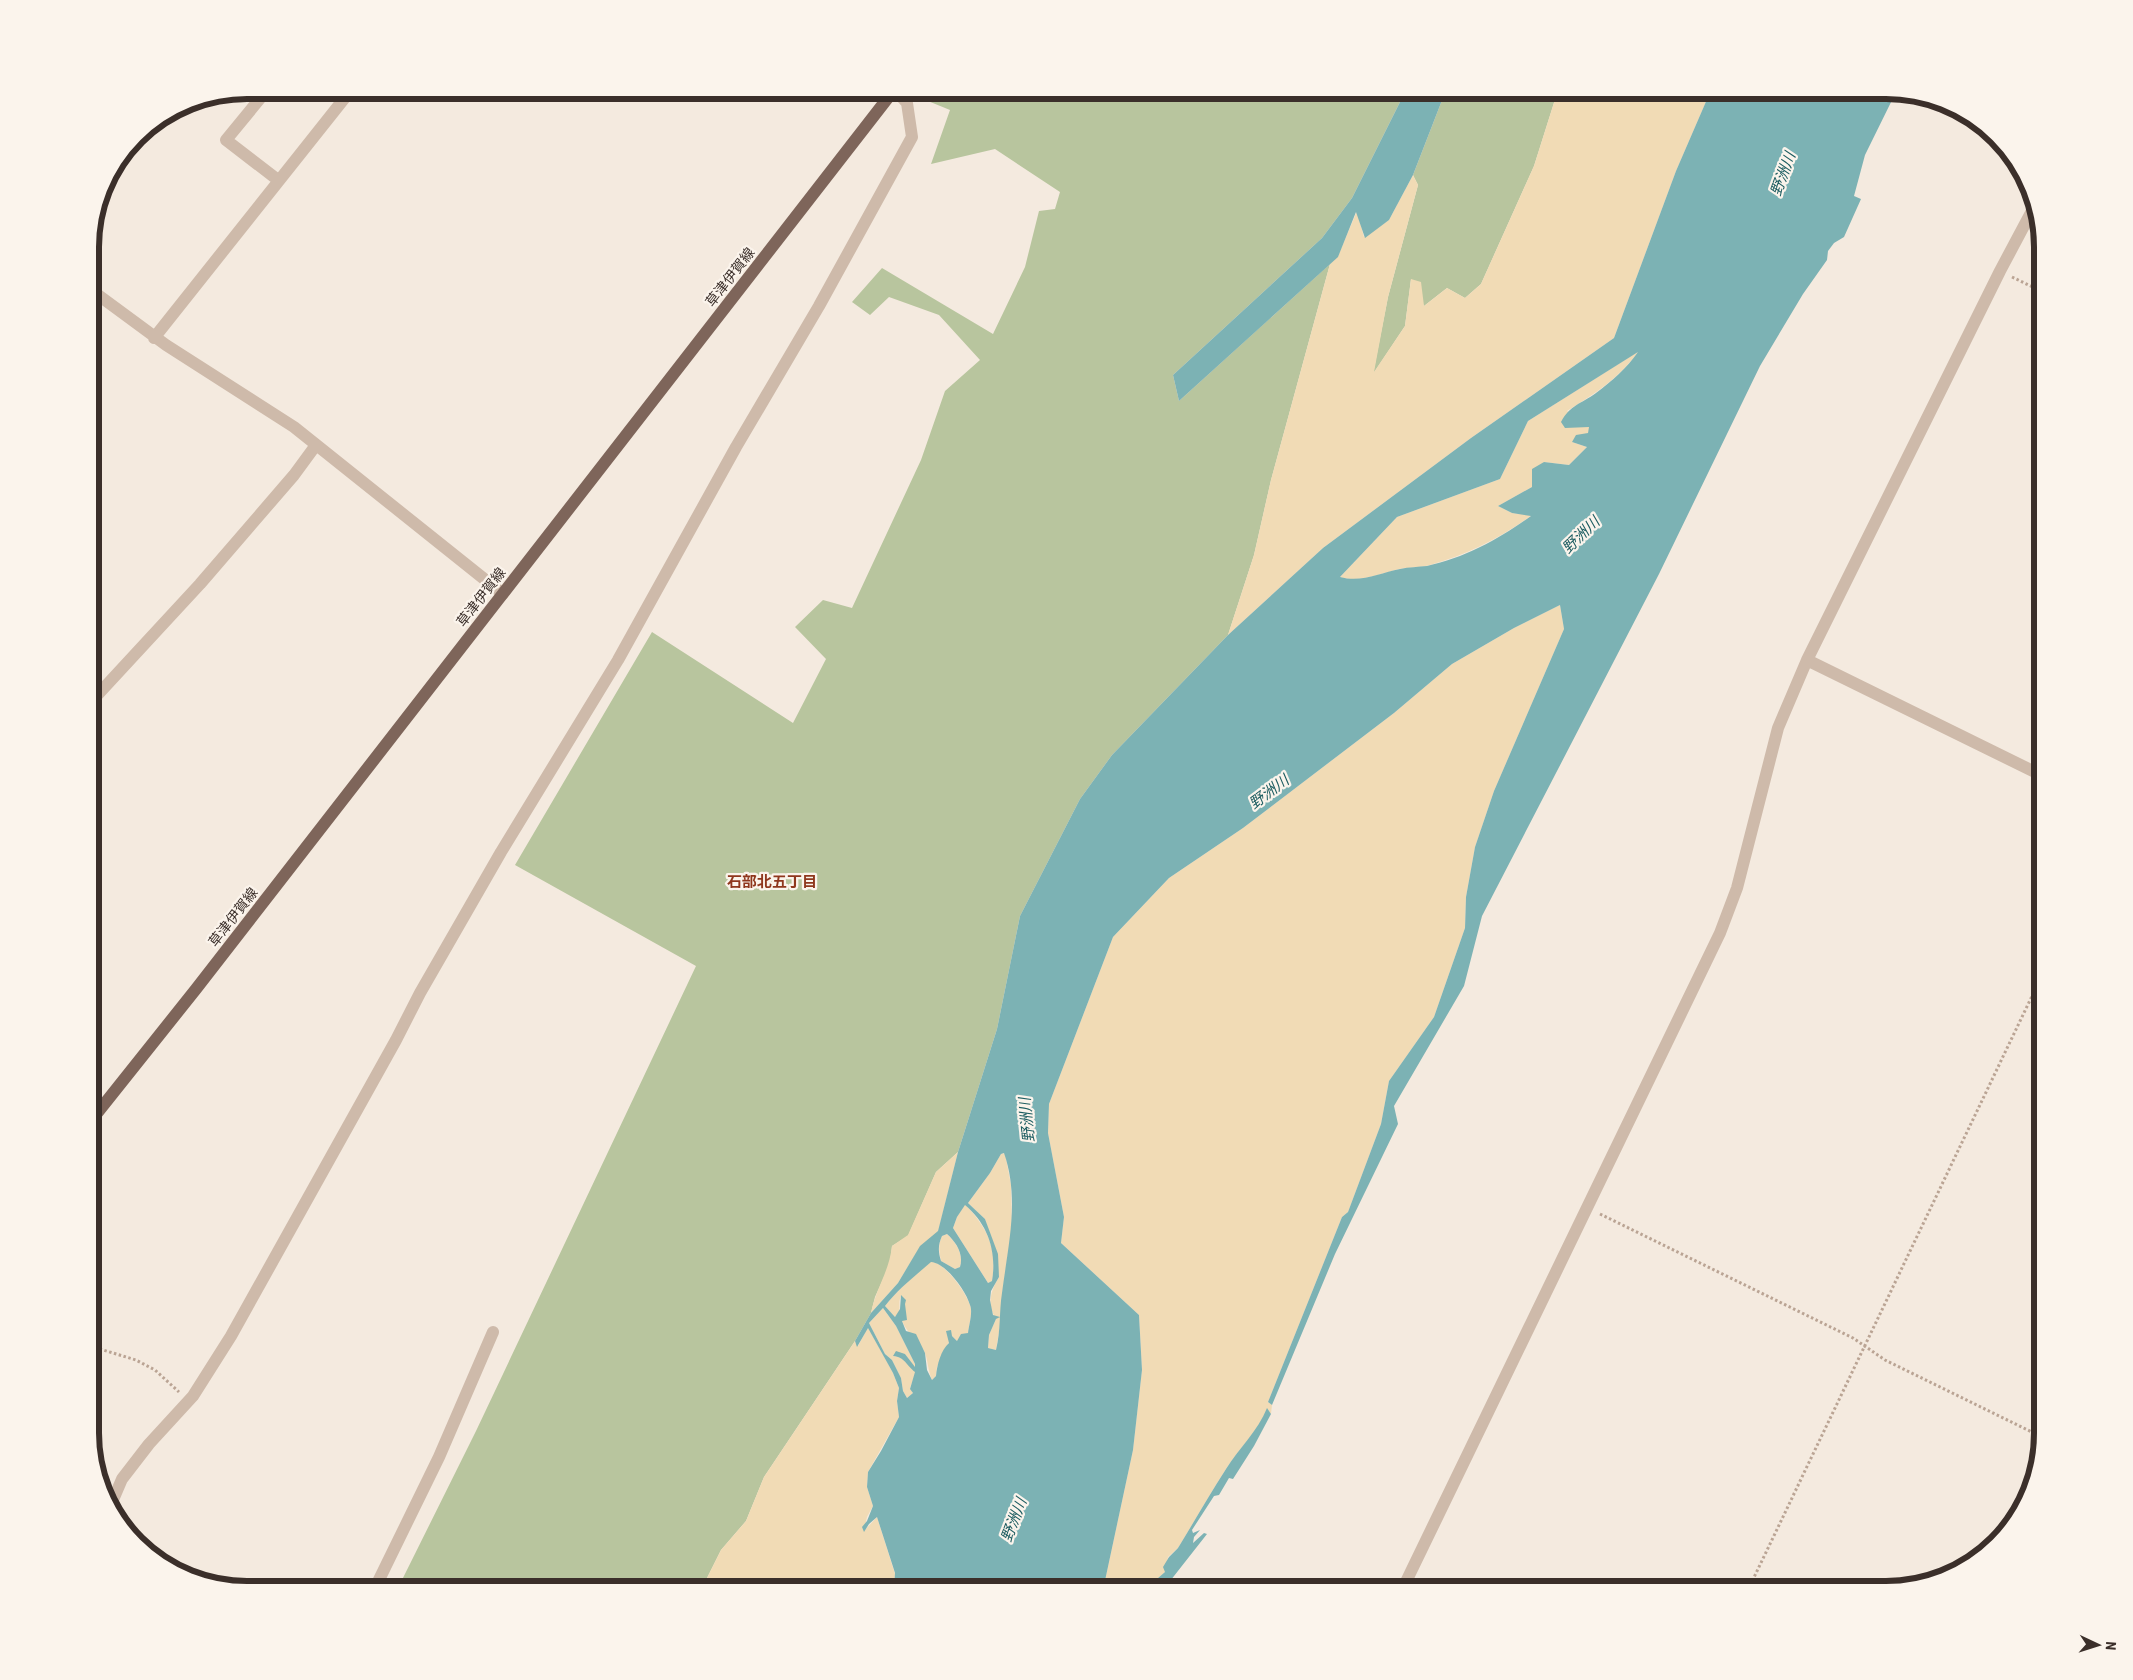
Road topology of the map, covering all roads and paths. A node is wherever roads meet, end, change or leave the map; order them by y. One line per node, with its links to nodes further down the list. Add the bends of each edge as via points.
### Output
1 (260, 99): 5 (street, via 226,140)
2 (344, 99): 5 (street)
3 (888, 99): 12 (main road, 草津伊賀線)
4 (903, 99): 22 (street, via 907,103 912,136 819,306 736,447 618,660 424,984 231,1336)
5 (278, 180): 10 (street)
6 (2030, 214): 7 (street)
7 (2000, 271): 8 (path); 13 (street)
8 (2034, 288)
9 (99, 296): 10 (street)
10 (154, 338): 11 (street, via 294,427)
11 (316, 445): 12 (street); 14 (street, via 206,576)
12 (503, 594): 17 (main road, 草津伊賀線)
13 (1807, 660): 15 (street); 18 (street, via 1778,728 1737,888 1720,933)
14 (99, 693)
15 (2034, 772)
16 (2034, 991): 20 (path)
17 (99, 1110)
18 (1586, 1207): 20 (path); 26 (street)
19 (493, 1332): 25 (street, via 440,1456)
20 (1865, 1346): 23 (path, via 1885,1360); 27 (path)
21 (99, 1349): 22 (path, via 136,1360 155,1370)
22 (189, 1401): 24 (street, via 122,1479)
23 (2034, 1433)
24 (114, 1498)
25 (378, 1581)
26 (1406, 1581)
27 (1752, 1581)

